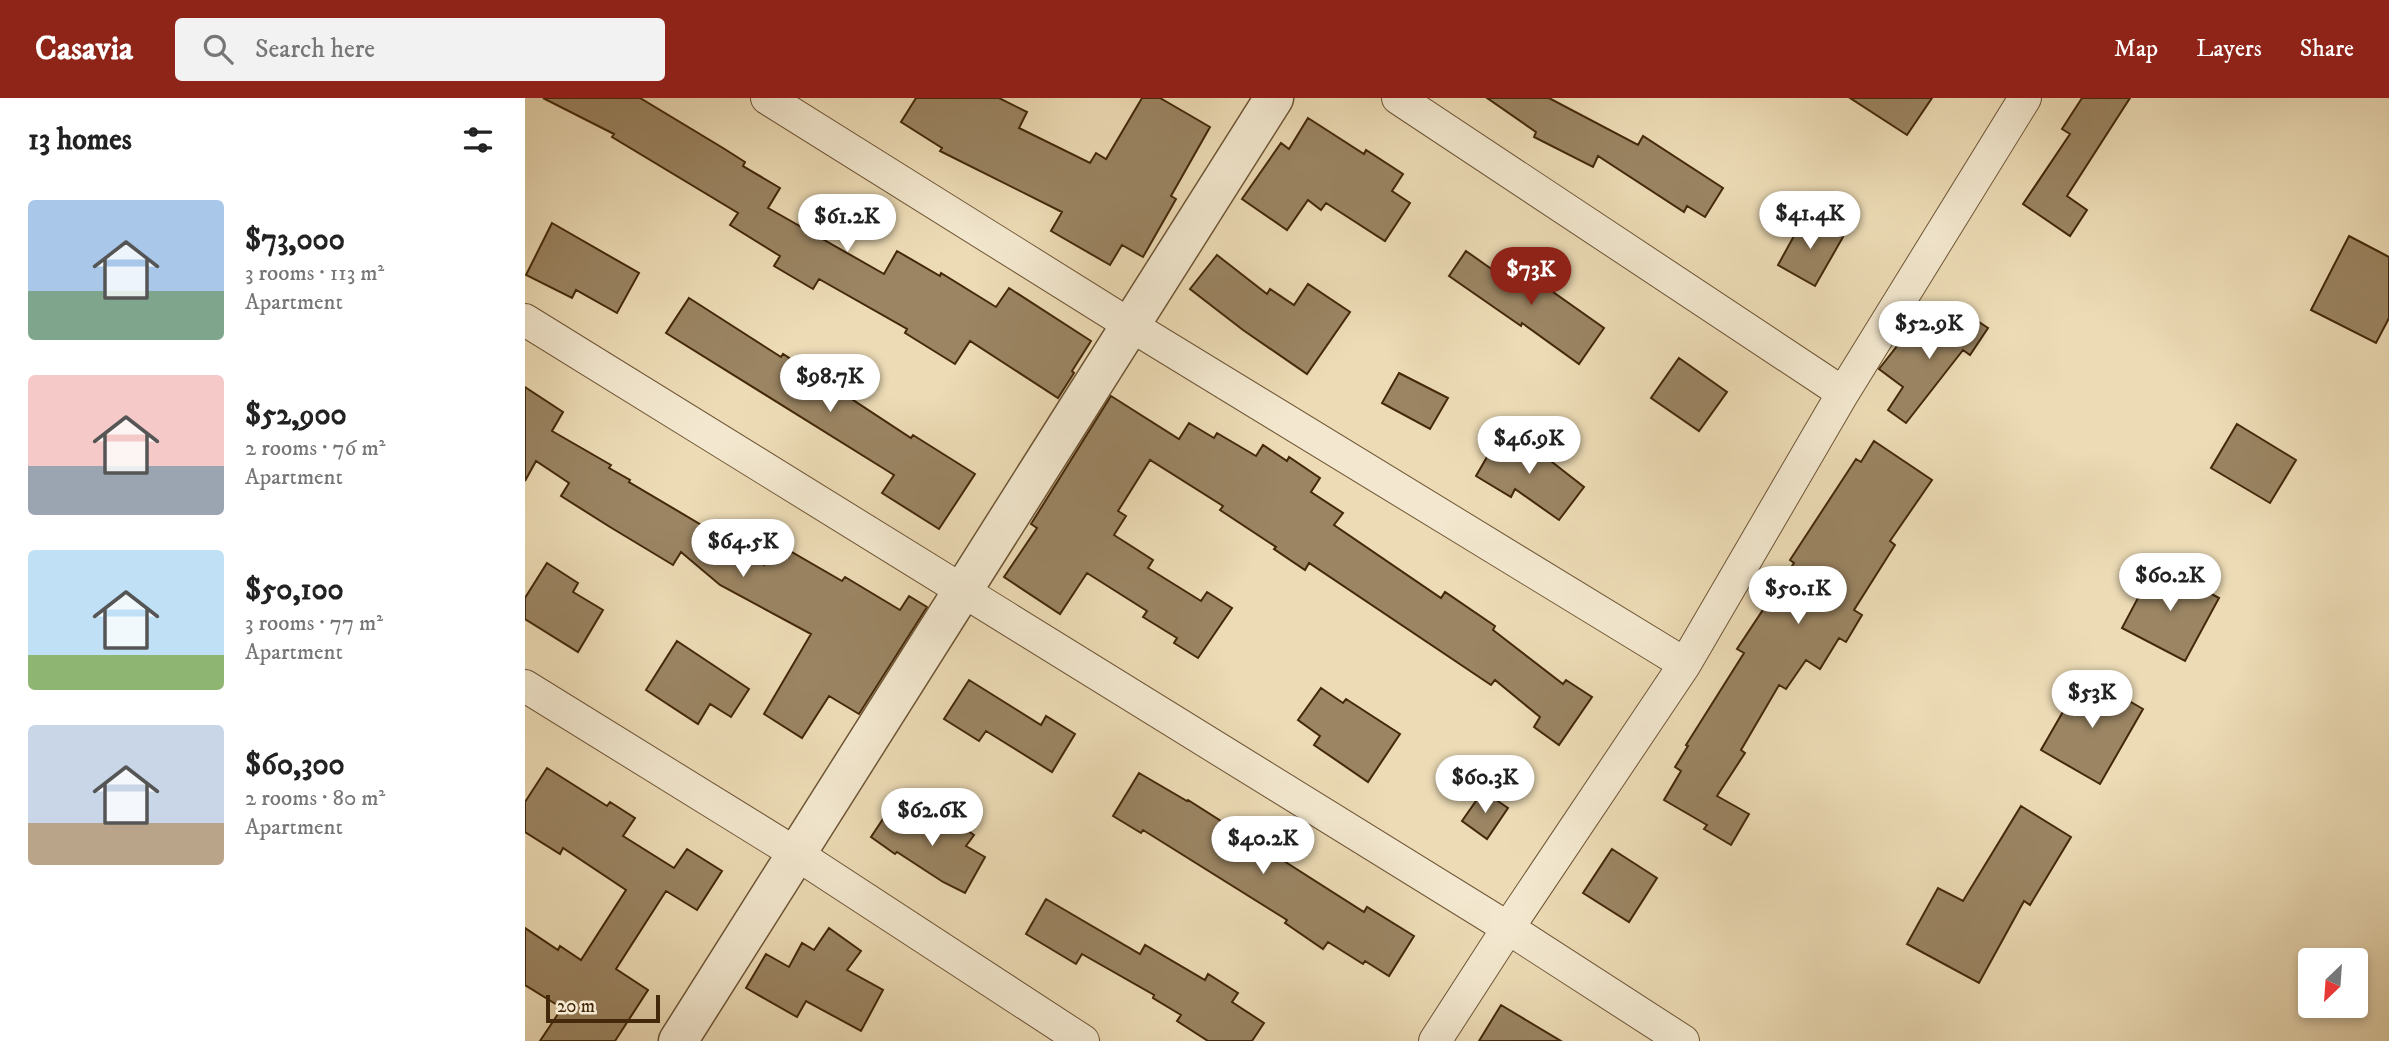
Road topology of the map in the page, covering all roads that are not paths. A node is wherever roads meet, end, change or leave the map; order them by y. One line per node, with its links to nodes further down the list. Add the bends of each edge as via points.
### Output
1 (767, 98): 6 (street)
2 (1274, 98): 6 (street)
3 (1398, 98): 7 (street)
4 (2025, 98): 7 (street)
5 (525, 320): 8 (street)
6 (1130, 325): 8 (street); 9 (street)
7 (1843, 393): 9 (street)
8 (962, 589): 11 (street); 12 (street)
9 (1685, 663): 12 (street)
10 (525, 687): 11 (street)
11 (795, 853): 13 (street); 14 (street)
12 (1508, 928): 15 (street); 16 (street)
13 (678, 1041)
14 (1083, 1041)
15 (1435, 1041)
16 (1682, 1041)

